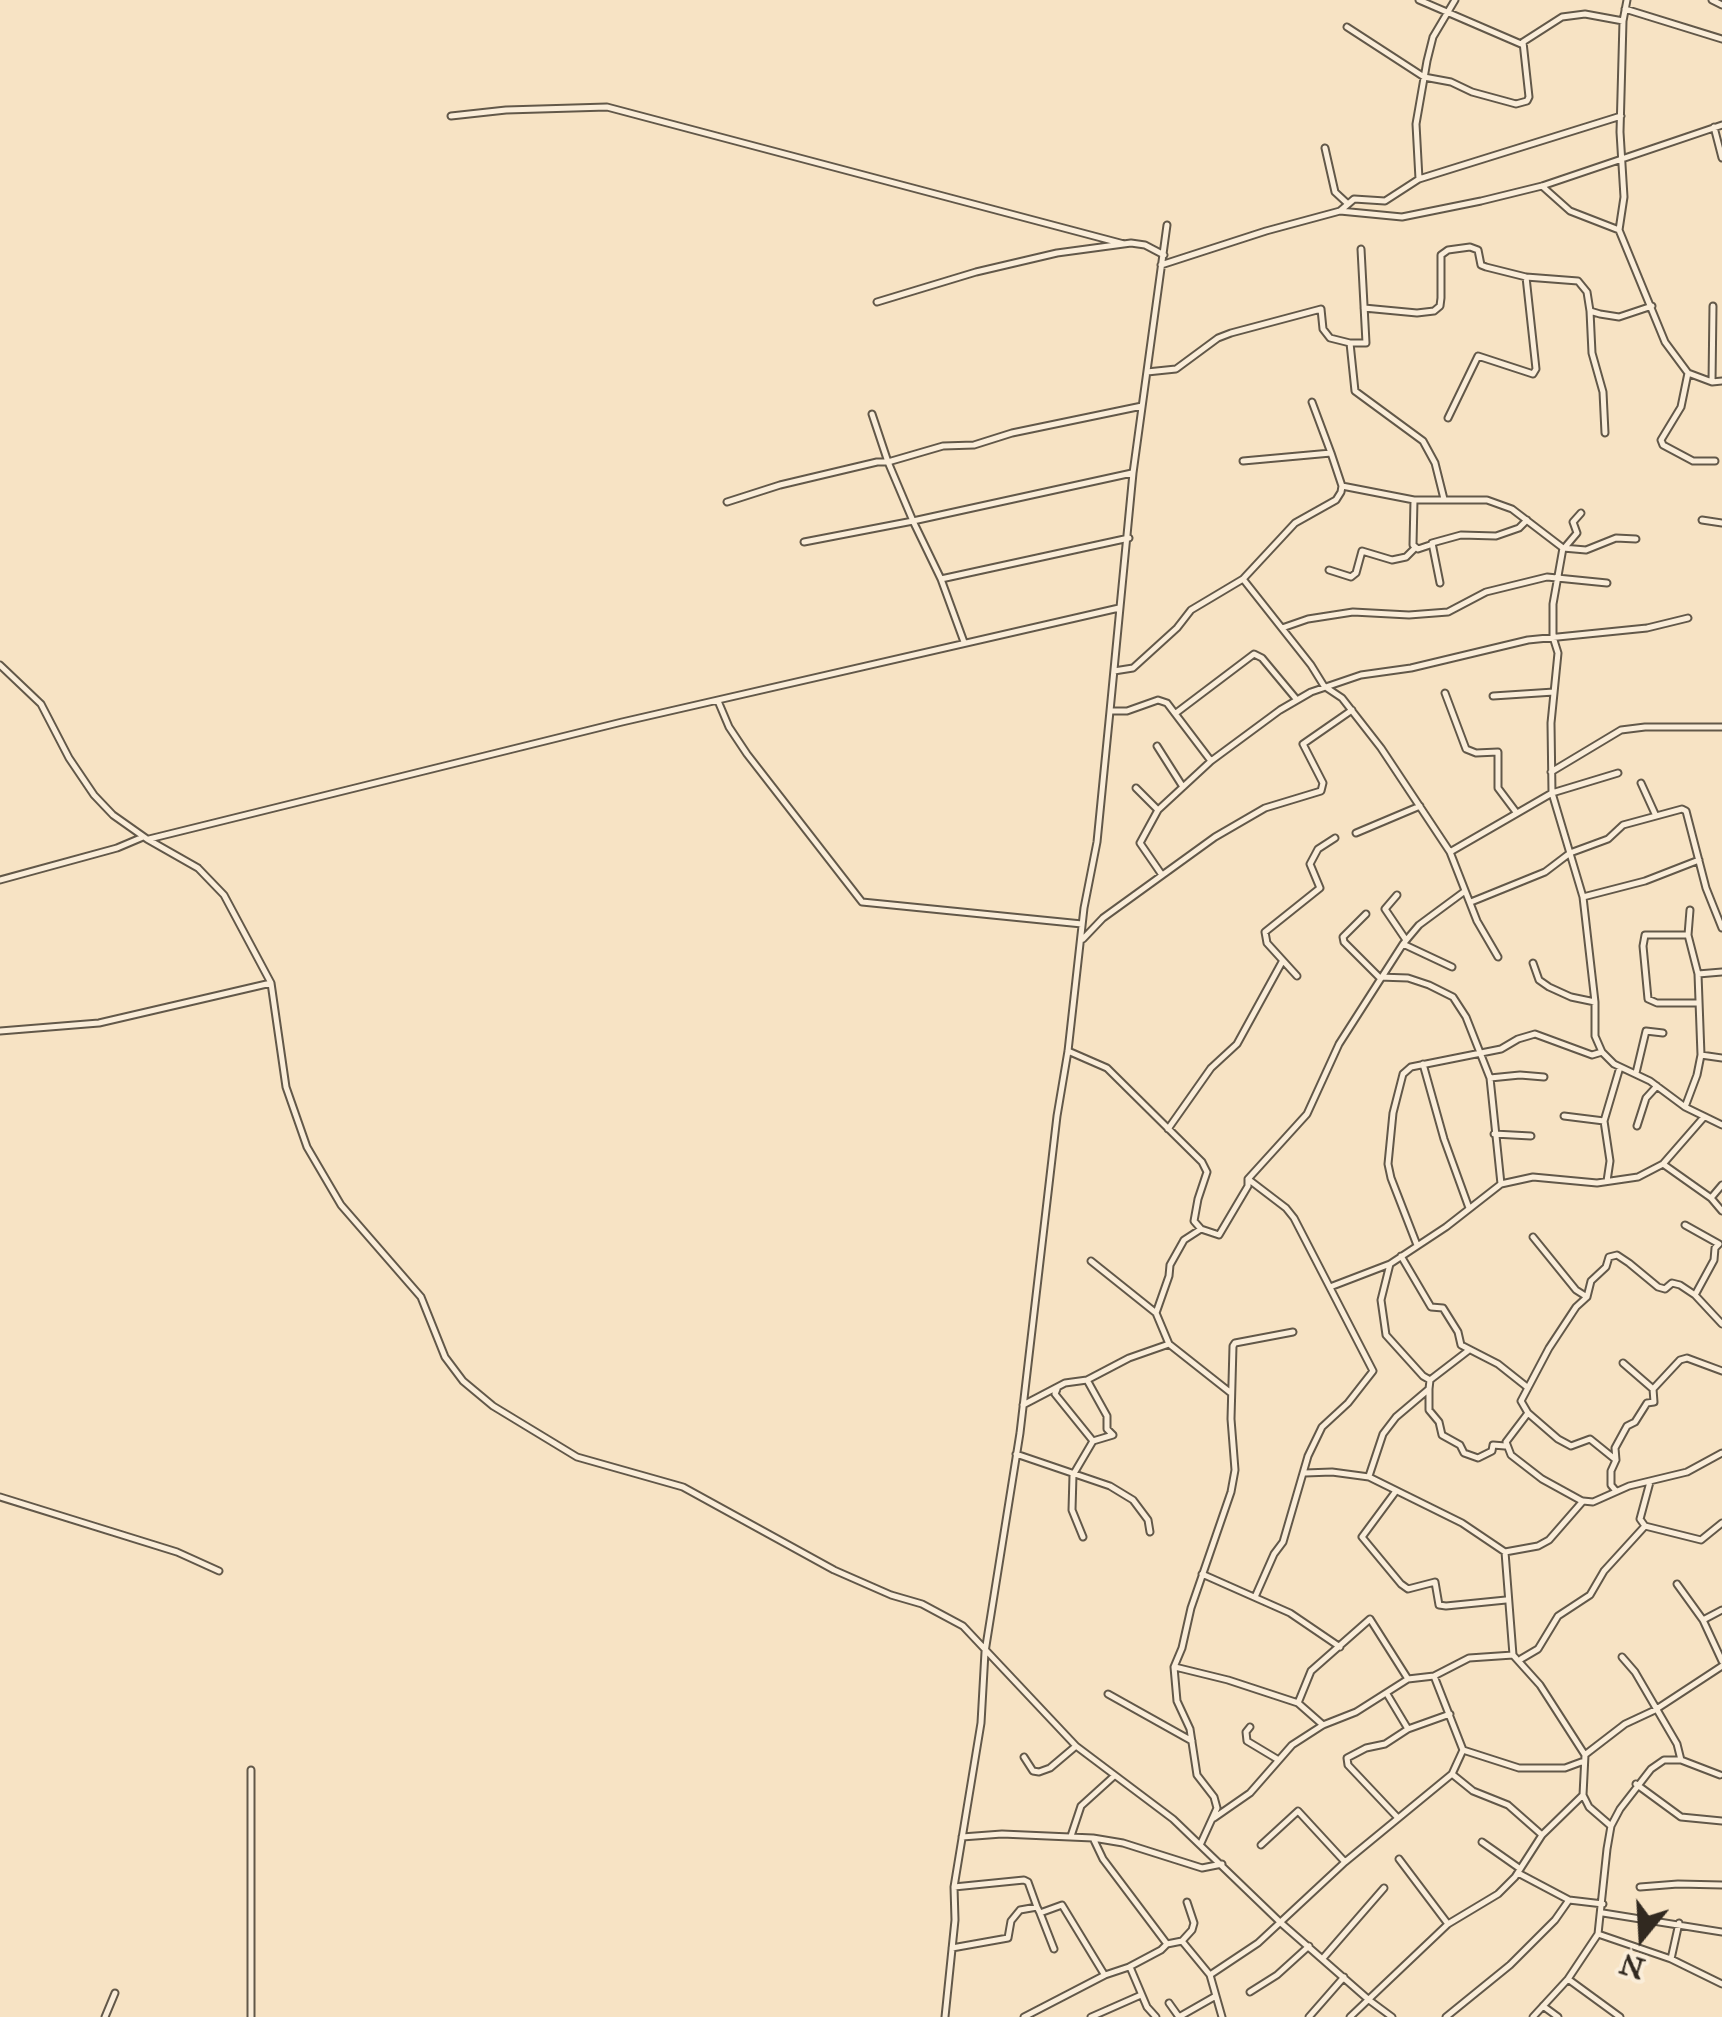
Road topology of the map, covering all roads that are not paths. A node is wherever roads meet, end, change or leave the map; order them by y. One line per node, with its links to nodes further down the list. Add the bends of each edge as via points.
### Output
1 (1419, 0): 7 (street)
2 (1455, 0): 7 (street)
3 (1627, 0): 6 (street)
4 (1712, 0): 5 (street)
5 (1722, 5)
6 (1625, 9): 8 (street); 10 (street)
7 (1450, 13): 11 (street); 12 (street, via 1433,37)
8 (1623, 20): 11 (street, via 1562,17); 14 (street)
9 (1347, 27): 12 (street)
10 (1722, 39)
11 (1521, 44): 12 (street, via 1528,97 1523,104)
12 (1424, 77): 19 (street, via 1416,124)
13 (451, 116): 25 (street, via 607,107)
14 (1621, 116): 17 (street); 19 (street)
15 (1718, 126): 17 (street); 18 (street)
16 (1325, 148): 21 (street, via 1335,192)
17 (1621, 158): 20 (street); 24 (street)
18 (1722, 158)
19 (1419, 179): 21 (street, via 1386,201 1358,198)
20 (1542, 186): 22 (street, via 1402,217); 24 (street, via 1570,211)
21 (1348, 204): 22 (street)
22 (1340, 212): 28 (street)
23 (1167, 225): 27 (street)
24 (1619, 230): 31 (street)
25 (1124, 244): 27 (street); 30 (street, via 976,272)
26 (1361, 249): 33 (street)
27 (1164, 255): 28 (street)
28 (1161, 266): 36 (street)
29 (1526, 278): 33 (street, via 1481,264 1478,250 1470,247 1448,250 1434,311); 34 (street, via 1578,281); 43 (street, via 1536,369 1533,374 1478,356)
30 (877, 302)
31 (1652, 306): 34 (street, via 1619,317); 37 (street, via 1665,342)
32 (1713, 306): 39 (street)
33 (1364, 308): 35 (street, via 1366,343)
34 (1590, 311): 44 (street)
35 (1350, 344): 36 (street, via 1330,338 1321,308 1231,333 1176,368); 51 (street, via 1355,391 1423,441)
36 (1147, 372): 41 (street)
37 (1688, 374): 39 (street); 47 (street, via 1682,407 1662,444 1693,461)
38 (1722, 381): 39 (street)
39 (1712, 382)
40 (1312, 402): 45 (street)
41 (1142, 406): 48 (street); 49 (street)
42 (872, 414): 48 (street)
43 (1448, 418)
44 (1605, 433)
45 (1330, 453): 46 (street); 50 (street)
46 (1243, 461)
47 (1714, 461)
48 (888, 462): 53 (street); 57 (street)
49 (1134, 473): 57 (street); 59 (street)
50 (1342, 486): 52 (street); 66 (street, via 1336,500 1295,523)
51 (1444, 499): 52 (street); 55 (street, via 1486,500)
52 (1414, 500): 64 (street)
53 (726, 502)
54 (1581, 513): 63 (street)
55 (1527, 520): 62 (street, via 1496,536 1461,535); 63 (street)
56 (1702, 520): 58 (street)
57 (913, 521): 61 (street); 68 (street)
58 (1722, 523)
59 (1129, 538): 68 (street); 71 (street)
60 (1636, 539): 63 (street, via 1616,538 1586,550)
61 (804, 542)
62 (1430, 545): 64 (street); 69 (street)
63 (1565, 547): 67 (street)
64 (1415, 548): 65 (street, via 1392,560 1362,551 1351,577)
65 (1329, 570)
66 (1243, 579): 73 (street); 77 (street, via 1191,610 1133,668)
67 (1555, 579): 70 (street); 73 (street, via 1486,592 1448,612 1353,612); 74 (street)
68 (941, 580): 75 (street)
69 (1440, 583)
70 (1607, 583)
71 (1119, 608): 75 (street); 77 (street)
72 (1688, 618): 74 (street)
73 (1282, 628): 78 (street)
74 (1553, 637): 78 (street); 79 (street)
75 (964, 642): 82 (street)
76 (0, 666): 101 (street, via 41,704 94,795)
77 (1114, 671): 85 (street)
78 (1324, 686): 83 (street); 84 (street)
79 (1554, 692): 81 (street); 90 (street)
80 (1445, 693): 98 (street, via 1466,749 1498,752 1498,788)
81 (1493, 696)
82 (718, 700): 101 (street); 114 (street, via 746,754 862,902)
83 (1297, 700): 86 (street, via 1254,654); 89 (street)
84 (1352, 710): 96 (street); 106 (street, via 1303,744 1321,791 1265,808)
85 (1110, 711): 86 (street, via 1158,700); 114 (street)
86 (1176, 714): 89 (street)
87 (1722, 727): 90 (street, via 1621,730)
88 (1156, 746): 93 (street)
89 (1212, 761): 93 (street)
90 (1551, 772): 95 (street)
91 (1618, 773): 95 (street)
92 (1641, 783): 99 (street)
93 (1183, 787): 97 (street)
94 (1136, 788): 97 (street)
95 (1552, 792): 98 (street); 104 (street)
96 (1420, 806): 100 (street); 103 (street)
97 (1158, 810): 106 (street, via 1140,843)
98 (1516, 812): 103 (street)
99 (1656, 816): 104 (street); 105 (street, via 1684,809)
100 (1356, 833)
101 (145, 838): 107 (street); 127 (street, via 212,880)
102 (1335, 838): 120 (street, via 1310,864 1320,888 1265,932)
103 (1450, 852): 108 (street)
104 (1570, 853): 110 (street); 111 (street, via 1545,872)
105 (1699, 860): 110 (street); 115 (street)
106 (1162, 874): 117 (street)
107 (0, 880)
108 (1465, 891): 111 (street); 118 (street)
109 (1397, 895): 118 (street, via 1385,909)
110 (1582, 897): 128 (street)
111 (1471, 902): 119 (street)
112 (1690, 910): 116 (street)
113 (1366, 914): 126 (street, via 1342,940)
114 (1082, 924): 117 (street)
115 (1722, 928)
116 (1688, 935): 124 (street); 129 (street, via 1646,935 1648,999)
117 (1081, 942): 132 (street)
118 (1404, 942): 122 (street); 126 (street)
119 (1498, 957)
120 (1282, 962): 125 (street); 149 (street, via 1237,1044 1211,1068)
121 (1533, 963): 128 (street, via 1549,987)
122 (1452, 966)
123 (1722, 972): 124 (street)
124 (1698, 974): 129 (street)
125 (1297, 976)
126 (1379, 978): 134 (street, via 1408,978 1453,997); 153 (street, via 1338,1044 1307,1114)
127 (271, 983): 130 (street, via 98,1023); 212 (street, via 286,1087 306,1146 341,1205 421,1297 463,1381 577,1458 716,1503 834,1570 942,1613)
128 (1595, 1002): 133 (street)
129 (1700, 1003): 135 (street)
130 (0, 1031)
131 (1663, 1033): 139 (street, via 1646,1031)
132 (1068, 1051): 149 (street, via 1106,1068); 184 (street)
133 (1602, 1052): 134 (street, via 1592,1056 1534,1034); 138 (street)
134 (1481, 1053): 137 (street); 141 (street)
135 (1701, 1055): 136 (street); 143 (street)
136 (1722, 1058)
137 (1423, 1064): 158 (street); 163 (street, via 1400,1080 1388,1164)
138 (1620, 1067): 139 (street); 146 (street)
139 (1636, 1073): 142 (street)
140 (1544, 1077): 141 (street)
141 (1490, 1078): 150 (street)
142 (1657, 1086): 143 (street); 148 (street, via 1649,1091)
143 (1685, 1107): 145 (street)
144 (1564, 1116): 146 (street)
145 (1704, 1118): 147 (street); 152 (street)
146 (1604, 1121): 154 (street)
147 (1722, 1125)
148 (1638, 1126)
149 (1168, 1129): 161 (street, via 1207,1168 1194,1214)
150 (1494, 1134): 151 (street); 155 (street)
151 (1531, 1136)
152 (1664, 1164): 154 (street, via 1638,1177); 157 (street)
153 (1248, 1179): 161 (street, via 1219,1235); 167 (street, via 1286,1208)
154 (1607, 1181): 155 (street, via 1533,1177)
155 (1501, 1184): 158 (street)
156 (1722, 1185): 157 (street)
157 (1710, 1198): 159 (street)
158 (1470, 1208): 163 (street)
159 (1722, 1212)
160 (1686, 1225): 168 (street, via 1719,1244)
161 (1201, 1229): 170 (street, via 1184,1240 1170,1266)
162 (1533, 1237): 169 (street)
163 (1418, 1245): 164 (street)
164 (1401, 1256): 166 (street); 174 (street)
165 (1091, 1261): 170 (street)
166 (1390, 1264): 167 (street); 178 (street, via 1381,1300 1386,1335)
167 (1330, 1286): 191 (street, via 1373,1370 1322,1427)
168 (1695, 1295): 169 (street, via 1672,1283 1658,1288 1612,1254); 171 (street)
169 (1587, 1298): 179 (street)
170 (1156, 1314): 173 (street)
171 (1722, 1324)
172 (1293, 1332): 183 (street, via 1235,1343)
173 (1169, 1344): 177 (street); 183 (street)
174 (1468, 1350): 178 (street); 179 (street)
175 (1623, 1362): 180 (street)
176 (1722, 1371): 180 (street, via 1687,1358)
177 (1087, 1380): 181 (street); 186 (street, via 1113,1435)
178 (1430, 1380): 182 (street)
179 (1526, 1387): 185 (street, via 1521,1401)
180 (1653, 1388): 190 (street, via 1654,1402 1620,1436)
181 (1057, 1389): 184 (street); 186 (street, via 1054,1394)
182 (1429, 1389): 187 (street, via 1429,1410 1442,1435 1464,1454 1478,1458 1493,1445); 193 (street, via 1383,1434)
183 (1231, 1393): 205 (street, via 1235,1470)
184 (1023, 1404): 189 (street)
185 (1528, 1413): 187 (street); 190 (street, via 1571,1446 1590,1440)
186 (1093, 1442): 192 (street)
187 (1506, 1446): 198 (street, via 1531,1472)
188 (1722, 1453): 194 (street)
189 (1016, 1454): 192 (street); 212 (street)
190 (1616, 1460): 195 (street)
191 (1305, 1473): 193 (street); 207 (street, via 1283,1542)
192 (1073, 1475): 201 (street, via 1098,1480 1132,1500); 202 (street, via 1072,1510)
193 (1369, 1476): 196 (street)
194 (1650, 1482): 195 (street); 200 (street, via 1640,1519)
195 (1616, 1490): 198 (street)
196 (1396, 1491): 203 (street); 208 (street, via 1362,1537 1401,1584 1408,1590 1435,1582 1439,1605)
197 (0, 1497): 204 (street)
198 (1583, 1502): 203 (street, via 1549,1540)
199 (1722, 1522): 200 (street, via 1701,1540)
200 (1645, 1526): 215 (street, via 1590,1595 1558,1616 1538,1648)
201 (1150, 1532)
202 (1083, 1537)
203 (1505, 1552): 208 (street)
204 (219, 1571)
205 (1202, 1574): 207 (street); 217 (street)
206 (1677, 1584): 210 (street)
207 (1255, 1596): 211 (street)
208 (1507, 1600): 213 (street)
209 (1722, 1610): 210 (street)
210 (1704, 1620): 216 (street)
211 (1340, 1646): 219 (street, via 1370,1619); 222 (street, via 1310,1670)
212 (985, 1652): 229 (street); 247 (street)
213 (1514, 1655): 215 (street); 218 (street, via 1469,1658)
214 (1622, 1657): 223 (street)
215 (1520, 1659): 232 (street)
216 (1722, 1664): 223 (street)
217 (1174, 1667): 222 (street); 228 (street, via 1177,1701)
218 (1434, 1676): 219 (street); 224 (street)
219 (1408, 1679): 220 (street)
220 (1386, 1692): 225 (street); 227 (street)
221 (1108, 1694): 228 (street)
222 (1298, 1704): 225 (street)
223 (1655, 1710): 232 (street, via 1625,1724); 234 (street)
224 (1450, 1714): 227 (street); 230 (street)
225 (1323, 1725): 233 (street)
226 (1250, 1727): 233 (street, via 1247,1741)
227 (1408, 1730): 242 (street, via 1346,1761)
228 (1192, 1741): 241 (street, via 1198,1775 1214,1797)
229 (1076, 1746): 231 (street, via 1039,1772); 238 (street)
230 (1463, 1750): 232 (street, via 1520,1768 1564,1768); 236 (street)
231 (1024, 1757)
232 (1585, 1758): 240 (street)
233 (1278, 1759): 241 (street, via 1250,1793)
234 (1680, 1760): 237 (street); 239 (street, via 1664,1760)
235 (251, 1770): 291 (street)
236 (1452, 1774): 242 (street); 246 (street, via 1474,1792 1508,1805)
237 (1720, 1775)
238 (1113, 1777): 245 (street, via 1081,1806); 250 (street)
239 (1636, 1784): 243 (street, via 1681,1817); 244 (street)
240 (1583, 1794): 244 (street); 246 (street)
241 (1214, 1818): 250 (street)
242 (1398, 1818): 253 (street)
243 (1722, 1820)
244 (1611, 1826): 262 (street)
245 (1071, 1836): 247 (street); 248 (street)
246 (1542, 1836): 255 (street)
247 (962, 1837): 257 (street)
248 (1093, 1838): 254 (street, via 1202,1868); 271 (street)
249 (1482, 1842): 255 (street)
250 (1201, 1843): 254 (street)
251 (1261, 1845): 253 (street, via 1298,1811)
252 (1399, 1859): 267 (street)
253 (1345, 1862): 265 (street)
254 (1222, 1864): 265 (street)
255 (1518, 1870): 260 (street); 267 (street, via 1498,1894)
256 (1722, 1885): 259 (street)
257 (954, 1887): 263 (street, via 1024,1880); 273 (street)
258 (1384, 1888): 275 (street)
259 (1640, 1888)
260 (1569, 1900): 262 (street); 300 (street, via 1510,1966)
261 (1187, 1902): 270 (street, via 1194,1923)
262 (1603, 1904): 264 (street)
263 (1038, 1910): 273 (street, via 1016,1912 1008,1938); 274 (street); 278 (street, via 1066,1908)
264 (1603, 1914): 266 (street); 269 (street)
265 (1281, 1923): 272 (street); 279 (street)
266 (1679, 1923): 268 (street); 276 (street)
267 (1448, 1924): 287 (street)
268 (1722, 1932)
269 (1598, 1934): 276 (street); 281 (street)
270 (1182, 1940): 271 (street); 279 (street)
271 (1167, 1944): 277 (street)
272 (1308, 1946): 275 (street); 283 (street)
273 (952, 1948): 292 (street)
274 (1054, 1949)
275 (1323, 1958): 280 (street)
276 (1671, 1959): 282 (street)
277 (1130, 1967): 278 (street); 285 (street)
278 (1105, 1975): 293 (street)
279 (1210, 1975): 286 (street)
280 (1344, 1976): 287 (street); 297 (street)
281 (1568, 1979): 289 (street); 303 (street)
282 (1722, 1981)
283 (1250, 1992)
284 (115, 1994): 290 (street)
285 (1141, 1995): 294 (street); 295 (street)
286 (1214, 1998): 288 (street, via 1179,2017); 296 (street)
287 (1368, 2000): 298 (street); 299 (street)
288 (1169, 2003)
289 (1543, 2006): 301 (street); 302 (street)
290 (104, 2017)
291 (251, 2017)
292 (944, 2017)
293 (1024, 2017)
294 (1091, 2017)
295 (1156, 2017)
296 (1222, 2017)
297 (1310, 2017)
298 (1350, 2017)
299 (1392, 2017)
300 (1446, 2017)
301 (1533, 2017)
302 (1558, 2017)
303 (1620, 2017)

